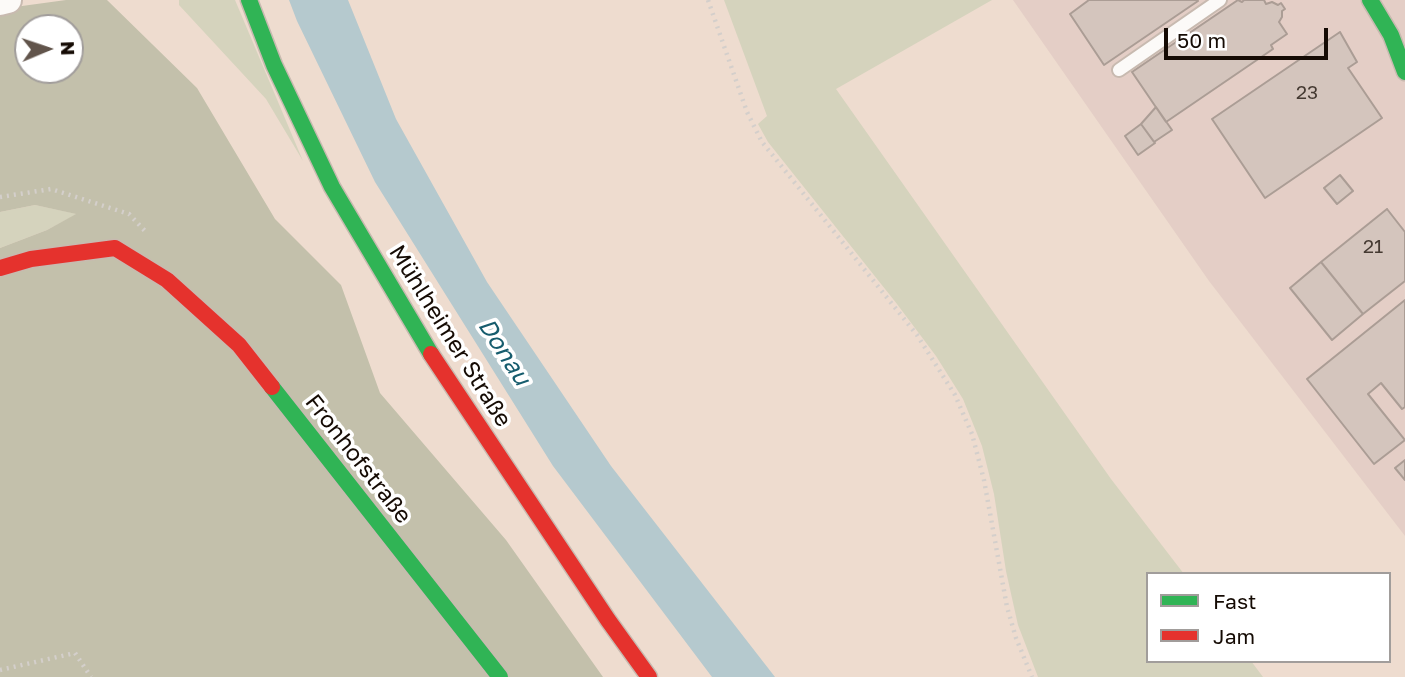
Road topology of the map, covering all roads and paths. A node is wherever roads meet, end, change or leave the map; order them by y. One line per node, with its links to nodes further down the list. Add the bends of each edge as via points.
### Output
1 (8, 0): 6 (street)
2 (249, 0): 13 (main road, Mühlheimer Straße, via 274,65 332,187 423,342)
3 (708, 0): 14 (path, via 762,142 917,335 955,395 972,434 1007,607)
4 (1220, 0): 7 (lane)
5 (1370, 0): 8 (main road, via 1391,35)
6 (0, 2)
7 (1119, 70)
8 (1405, 72)
9 (0, 268): 12 (main road, Fronhofstraße, via 115,248 167,280 239,345)
10 (0, 670): 11 (path, via 75,653)
11 (91, 677)
12 (500, 677)
13 (649, 677)
14 (1032, 677)

